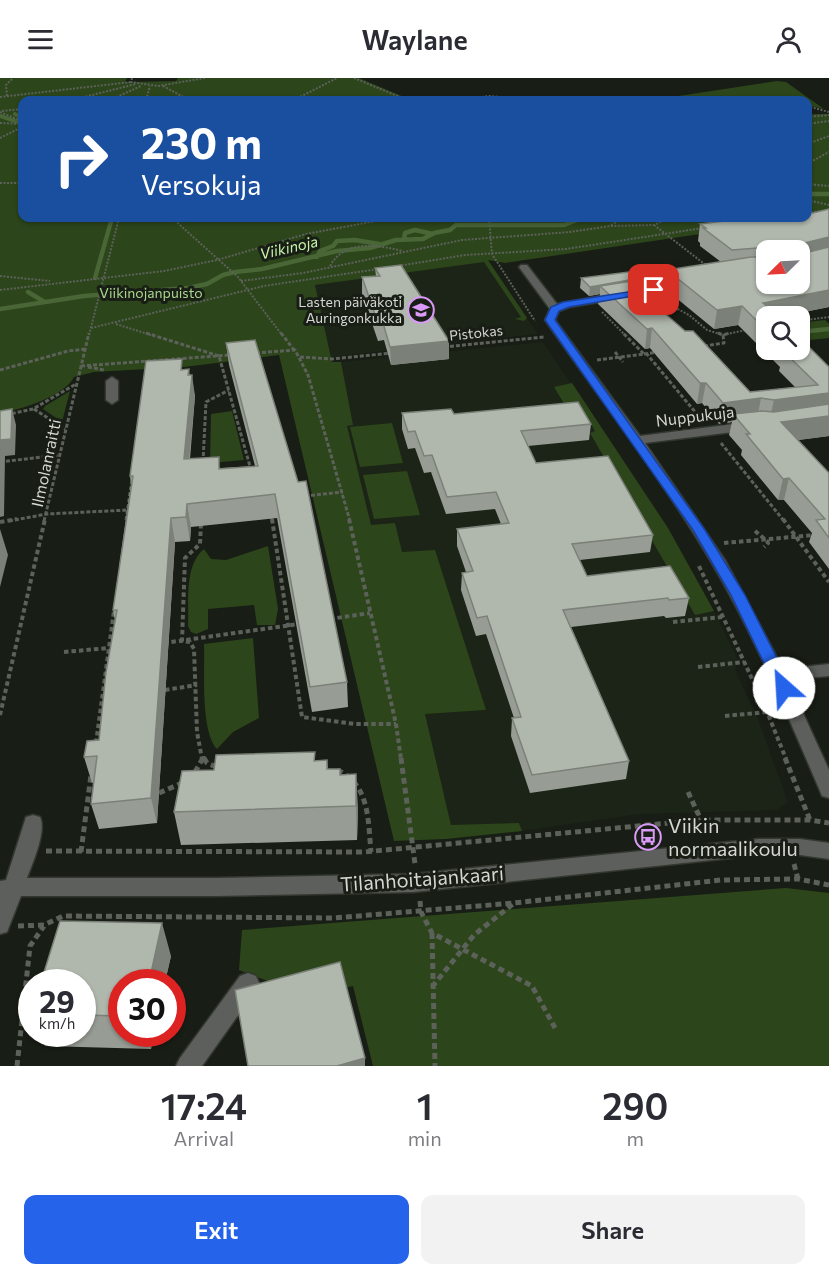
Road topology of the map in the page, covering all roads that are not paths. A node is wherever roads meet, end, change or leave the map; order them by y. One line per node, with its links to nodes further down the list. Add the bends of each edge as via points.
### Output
1 (524, 267): 3 (street)
2 (717, 274): 3 (street, via 660,283 650,291)
3 (555, 309): 7 (street, via 550,320)
4 (112, 381): 5 (street)
5 (112, 400)
6 (757, 425): 7 (street, Nuppukuja)
7 (636, 440): 9 (street, via 699,530 738,595)
8 (829, 670): 9 (street)
9 (777, 675): 10 (street)
10 (829, 791)
11 (33, 823): 13 (street, via 27,851)
12 (829, 851): 13 (street, Tilanhoitajankaari, via 759,847 401,883)
13 (4, 886): 14 (street)
14 (0, 924)
15 (248, 982): 16 (street)
16 (188, 1066)

